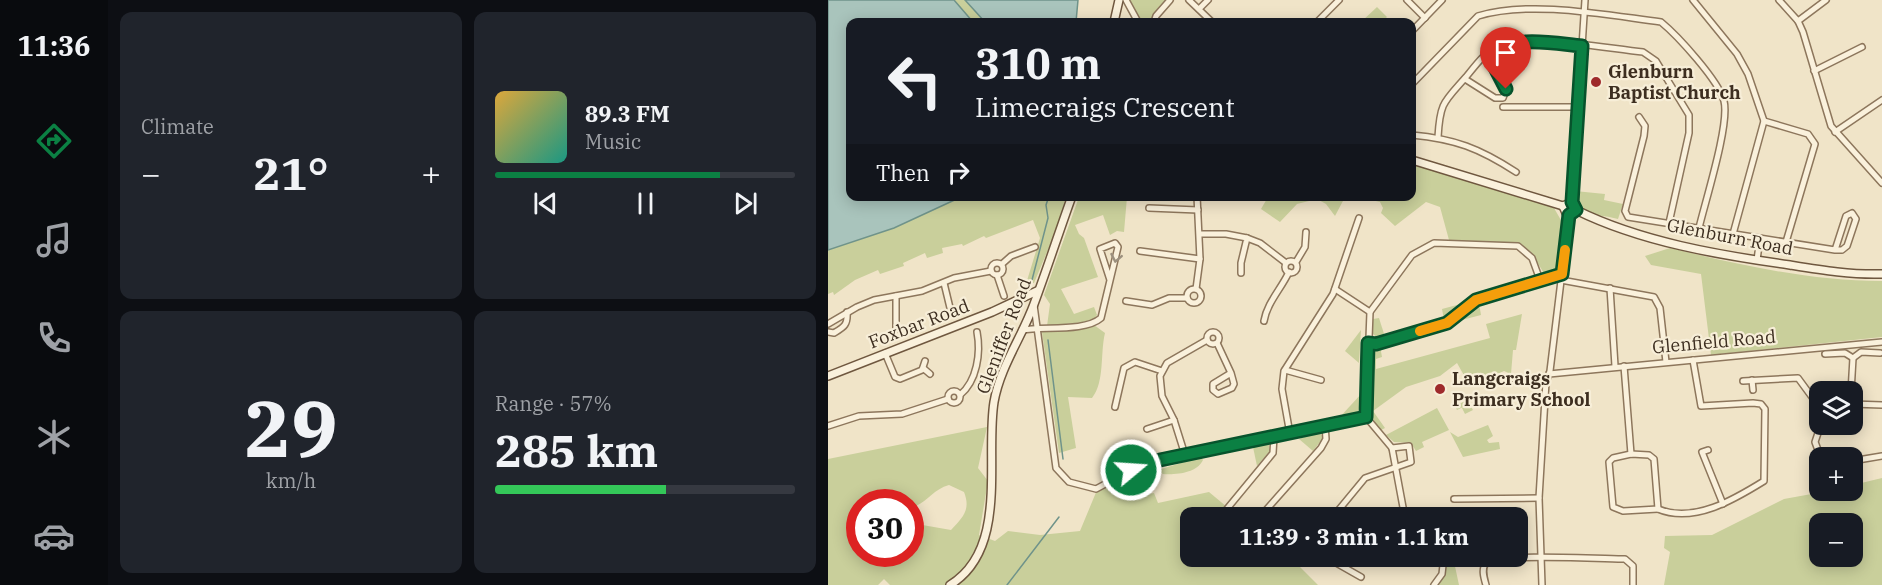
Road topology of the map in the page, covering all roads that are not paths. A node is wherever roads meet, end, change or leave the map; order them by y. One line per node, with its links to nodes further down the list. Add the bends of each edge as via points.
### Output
1 (1119, 0): 15 (street)
2 (1126, 0): 16 (street)
3 (1170, 0): 17 (street)
4 (1189, 0): 13 (street)
5 (1208, 0): 13 (street)
6 (1339, 0): 19 (street)
7 (1407, 0): 20 (street)
8 (1442, 0): 20 (street)
9 (1585, 0): 14 (street)
10 (1693, 0): 33 (street, via 1737,54)
11 (1779, 0): 21 (street)
12 (1826, 0): 21 (street)
13 (1199, 9): 18 (street)
14 (1584, 13): 23 (street); 28 (street, via 1536,8 1488,12 1478,16); 50 (street, via 1661,22 1677,35 1718,86 1725,103 1724,124)
15 (1115, 18)
16 (1136, 18)
17 (1157, 18)
18 (1208, 18)
19 (1321, 18)
20 (1425, 18): 22 (street)
21 (1798, 21): 26 (street)
22 (1416, 27)
23 (1582, 46): 25 (street, via 1527,41 1500,45); 31 (street); 49 (street, via 1643,52 1656,61 1684,102 1689,133)
24 (1862, 47): 26 (street)
25 (1488, 54): 27 (street); 27 (street, via 1506,89 1503,98 1495,98)
26 (1814, 71): 34 (street)
27 (1465, 79): 36 (street, via 1444,99)
28 (1416, 80)
29 (1882, 100): 34 (street)
30 (1503, 107): 31 (street)
31 (1578, 107): 42 (street)
32 (1639, 117): 49 (street, via 1645,126 1644,136 1625,211 1629,217)
33 (1764, 121): 53 (street); 56 (street, via 1808,134 1815,144)
34 (1834, 132): 39 (street)
35 (1416, 135): 36 (street)
36 (1438, 137): 38 (street, via 1477,148)
37 (1416, 161): 43 (street)
38 (1516, 172)
39 (1882, 183)
40 (1070, 201): 77 (street, Gleniffer Road)
41 (1197, 201): 45 (street)
42 (1572, 202): 43 (street); 46 (street)
43 (1563, 206): 47 (street, via 1564,213)
44 (1149, 208): 45 (street)
45 (1198, 210): 52 (street)
46 (1576, 210): 47 (street); 61 (street, Glenburn Road, via 1650,236)
47 (1569, 215): 70 (street)
48 (1359, 218): 76 (street)
49 (1669, 223): 50 (street)
50 (1699, 228): 53 (street)
51 (1306, 232): 62 (street, via 1305,247)
52 (1200, 234): 54 (street); 60 (street)
53 (1733, 234): 55 (street)
54 (1247, 238): 63 (street); 67 (street)
55 (1760, 238): 56 (street); 61 (street)
56 (1786, 242): 58 (street)
57 (1035, 247): 64 (street)
58 (1835, 250): 58 (street, via 1847,246 1856,219 1852,213 1846,216)
59 (1140, 251): 60 (street)
60 (1200, 259): 75 (street)
61 (1757, 260): 68 (street, Glenburn Road, via 1855,274)
62 (1296, 262): 63 (street); 66 (street, via 1297,269)
63 (1286, 263): 66 (street)
64 (1002, 264): 65 (street, via 993,263); 69 (street, via 1003,270)
65 (991, 271): 69 (street); 73 (street)
66 (1289, 272): 88 (street, via 1266,310)
67 (1241, 273)
68 (1882, 274)
69 (997, 275): 79 (street)
70 (1562, 277): 72 (street); 74 (street); 113 (street)
71 (1110, 280): 71 (street, one-way to 71, via 1100,249 1115,243 1118,247); 92 (street, via 1097,321)
72 (1540, 280): 86 (street, via 1532,258 1518,246 1434,243 1412,255); 97 (street, via 1476,300 1447,323)
73 (944, 283): 78 (street); 85 (street)
74 (1610, 288): 105 (street, via 1649,294 1658,303); 106 (street)
75 (1196, 289): 81 (street, via 1188,292); 81 (street, via 1201,294 1199,300 1192,303)
76 (1335, 289): 86 (street); 109 (street)
77 (1037, 291): 80 (street, Foxbar Road); 83 (street, Gleniffer Road)
78 (896, 296): 84 (street, via 874,300); 90 (street)
79 (1004, 296)
80 (1021, 298): 87 (street); 99 (street, Foxbar Road)
81 (1187, 298): 82 (street, via 1169,298 1152,305)
82 (1126, 301)
83 (1034, 303): 87 (street, Gleniffer Road); 92 (street)
84 (847, 312): 89 (street); 93 (street, via 845,327)
85 (951, 312)
86 (1370, 312): 97 (street)
87 (1029, 314): 91 (street, Gleniffer Road)
88 (1264, 321)
89 (828, 324)
90 (896, 329)
91 (1022, 330): 92 (street); 152 (street, Gleniffer Road, via 994,401 992,490 983,538 968,570)
92 (1037, 330): 136 (street, via 1056,468 1069,482 1096,489 1131,470)
93 (828, 332)
94 (976, 332): 129 (street, via 980,349 971,382 956,403 948,399 902,414 859,416)
95 (1208, 340): 98 (street); 98 (street, via 1208,334 1215,332 1220,338); 110 (street, via 1167,363)
96 (1882, 342): 103 (street, Glenfield Road)
97 (1368, 343): 126 (street)
98 (1217, 344): 111 (street)
99 (885, 353): 108 (street, via 895,377 900,379); 114 (street, Foxbar Road)
100 (1880, 353): 102 (street, via 1861,352)
101 (1825, 354): 102 (street, via 1845,353)
102 (1853, 358): 119 (street)
103 (1694, 360): 105 (street, Glenfield Road); 142 (street, via 1701,406 1753,403 1765,409 1764,481)
104 (925, 361): 108 (street)
105 (1666, 362): 107 (street, Glenfield Road)
106 (1615, 366): 107 (street, Glenfield Road); 113 (street, Glenfield Road)
107 (1624, 366): 135 (street)
108 (923, 368): 112 (street)
109 (1285, 370): 116 (street); 131 (street, via 1282,389)
110 (1162, 371): 125 (street, via 1135,362 1124,368); 127 (street, via 1162,396)
111 (1231, 373)
112 (930, 374)
113 (1549, 374): 120 (street)
114 (828, 376)
115 (1508, 378): 120 (street)
116 (1321, 380)
117 (1752, 380): 118 (street); 121 (street); 122 (street, via 1798,378)
118 (1743, 381)
119 (1852, 381)
120 (1546, 382): 140 (street)
121 (1753, 390)
122 (1809, 393)
123 (1863, 404): 124 (street)
124 (1882, 405)
125 (1115, 406)
126 (1366, 417): 128 (street); 133 (street)
127 (1174, 420): 130 (street); 136 (street)
128 (1325, 425): 131 (street); 144 (street, via 1326,439 1321,447)
129 (828, 426)
130 (1148, 429)
131 (1290, 434): 132 (street)
132 (1274, 436): 136 (street); 143 (street, via 1273,453)
133 (1392, 448): 139 (street); 139 (street, via 1405,445 1412,452 1411,462)
134 (1707, 450): 142 (street, via 1702,452)
135 (1631, 454): 147 (street, via 1654,459); 147 (street, via 1609,462 1613,507 1623,511)
136 (1185, 455)
137 (1882, 456): 138 (street)
138 (1863, 459)
139 (1396, 469): 145 (street, via 1365,478); 146 (street)
140 (1539, 498): 141 (street); 148 (street)
141 (1454, 499)
142 (1723, 504): 147 (street, via 1698,512)
143 (1228, 507)
144 (1269, 507)
145 (1341, 507)
146 (1403, 507)
147 (1658, 509)
148 (1541, 557): 154 (street, via 1494,558 1486,562); 155 (street); 156 (street, via 1625,559 1633,566)
149 (1343, 567): 151 (street)
150 (1443, 567): 153 (street)
151 (1361, 577)
152 (950, 585)
153 (1434, 585)
154 (1486, 585)
155 (1542, 585)
156 (1633, 585)

